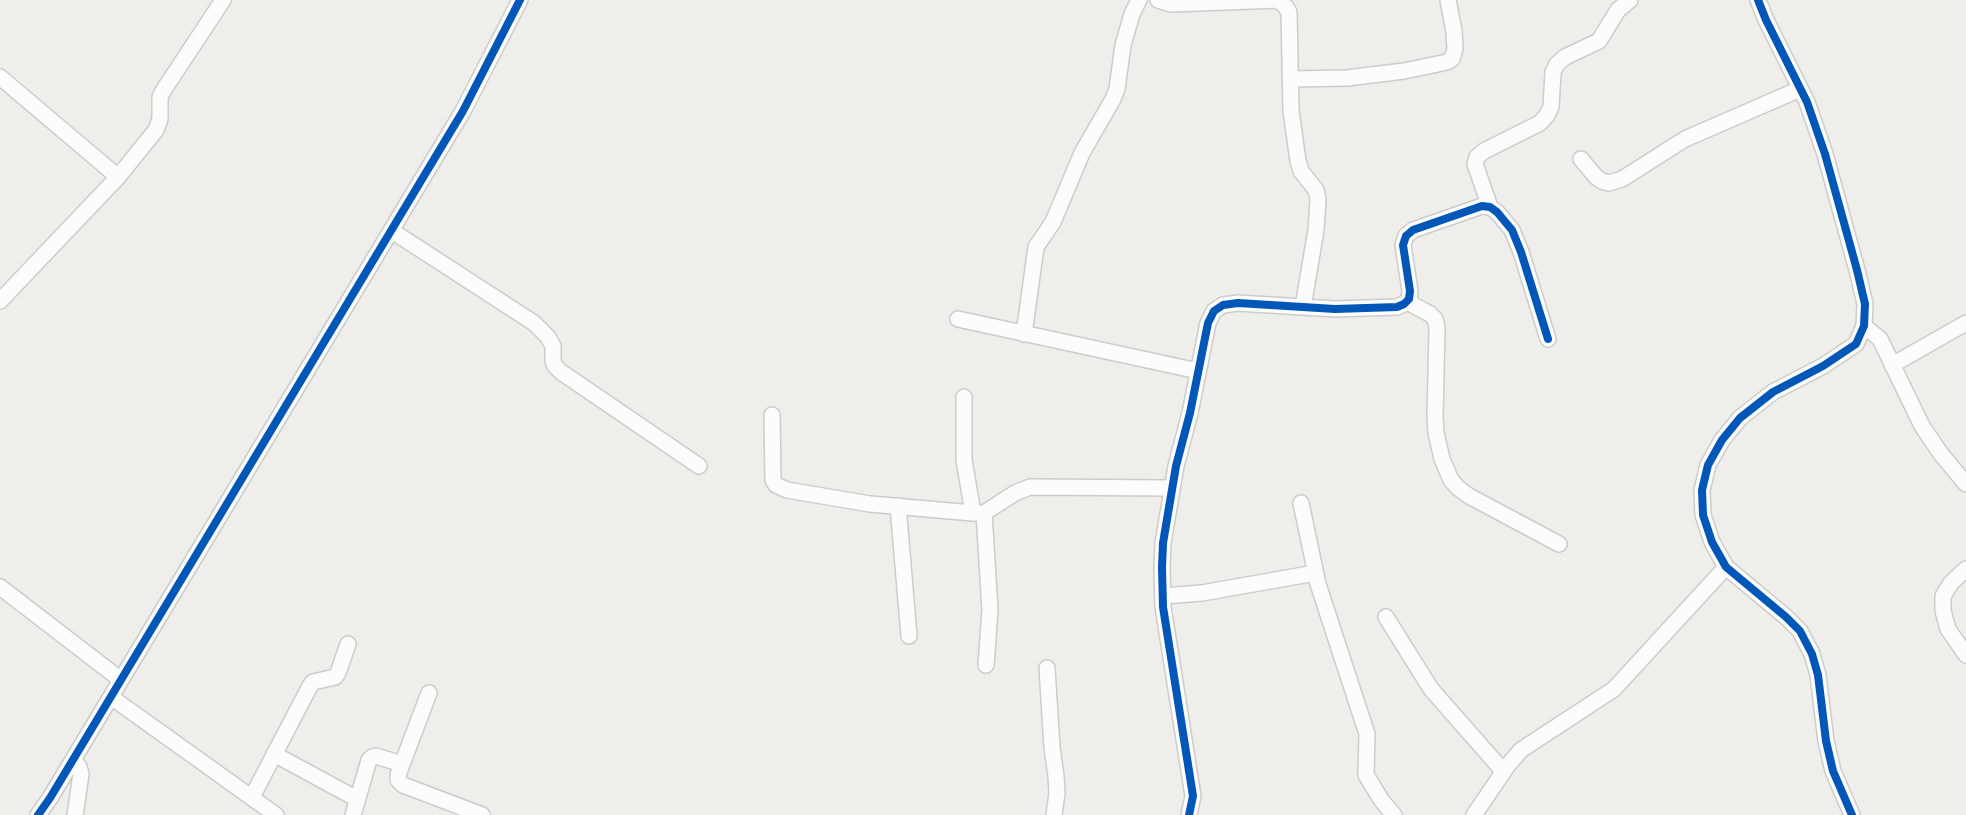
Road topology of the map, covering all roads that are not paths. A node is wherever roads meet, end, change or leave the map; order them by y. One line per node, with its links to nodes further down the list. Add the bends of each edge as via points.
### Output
1 (223, 0): 12 (street, via 163,91 156,130)
2 (520, 0): 14 (street, via 463,111)
3 (1158, 0): 9 (street, via 1171,4 1278,0 1289,12)
4 (1448, 0): 9 (street, via 1455,49 1447,62 1347,78)
5 (1630, 0): 13 (street, via 1618,10 1599,40 1557,64 1551,107 1540,123 1477,157 1475,164)
6 (1758, 0): 10 (street)
7 (1135, 1): 21 (street, via 1113,99 1082,153 1053,222 1036,247)
8 (0, 76): 12 (street)
9 (1291, 79): 17 (street, via 1298,160 1318,199)
10 (1800, 89): 11 (street, via 1685,139 1610,183 1596,177); 20 (street, via 1825,154 1852,249 1865,304)
11 (1581, 159)
12 (118, 177): 16 (street)
13 (1490, 207): 15 (street, via 1482,206 1413,230 1406,236 1403,245); 22 (street, via 1512,230)
14 (392, 231): 27 (street, via 534,323 553,346 553,361 561,372); 45 (street)
15 (1409, 299): 17 (street, via 1397,307); 33 (street, via 1435,319 1435,417 1442,459 1451,480 1469,496)
16 (0, 301)
17 (1303, 307): 24 (street, via 1223,304 1208,323)
18 (958, 319): 21 (street)
19 (1966, 323): 23 (street)
20 (1864, 326): 23 (street, via 1880,339); 34 (street, via 1856,344 1773,392 1740,418 1722,440 1708,465 1702,490 1703,515)
21 (1024, 334): 24 (street)
22 (1548, 339)
23 (1892, 365): 28 (street, via 1922,426)
24 (1198, 371): 29 (street)
25 (964, 397): 32 (street, via 964,460)
26 (772, 415): 31 (street, via 772,472 777,485 787,490)
27 (699, 466)
28 (1966, 484)
29 (1172, 488): 32 (street, via 1030,487); 38 (street, via 1163,543)
30 (1301, 503): 36 (street)
31 (898, 506): 32 (street); 40 (street)
32 (979, 513): 43 (street, via 990,610)
33 (1559, 544)
34 (1726, 567): 51 (street, via 1614,689 1521,750); 63 (street, via 1800,631 1812,654 1833,771)
35 (1966, 569): 42 (street, via 1943,596 1943,611 1948,629)
36 (1315, 573): 38 (street, via 1203,594); 61 (street, via 1367,734 1366,775)
37 (0, 587): 45 (street)
38 (1163, 596): 60 (street, via 1193,796)
39 (1386, 616): 51 (street, via 1431,689)
40 (909, 636)
41 (348, 644): 48 (street, via 335,677 313,682)
42 (1966, 655)
43 (986, 665)
44 (1047, 668): 59 (street, via 1057,793)
45 (121, 680): 47 (street)
46 (429, 693): 50 (street)
47 (111, 697): 49 (street); 52 (street)
48 (274, 754): 52 (street); 53 (street)
49 (74, 760): 54 (street); 55 (street, via 81,774)
50 (402, 764): 53 (street, via 372,757); 58 (street, via 398,780 403,785)
51 (1503, 771): 62 (street)
52 (252, 797): 56 (street)
53 (357, 799): 57 (street)
54 (38, 815)
55 (75, 815)
56 (276, 815)
57 (353, 815)
58 (482, 815)
59 (1054, 815)
60 (1189, 815)
61 (1394, 815)
62 (1474, 815)
63 (1852, 815)

